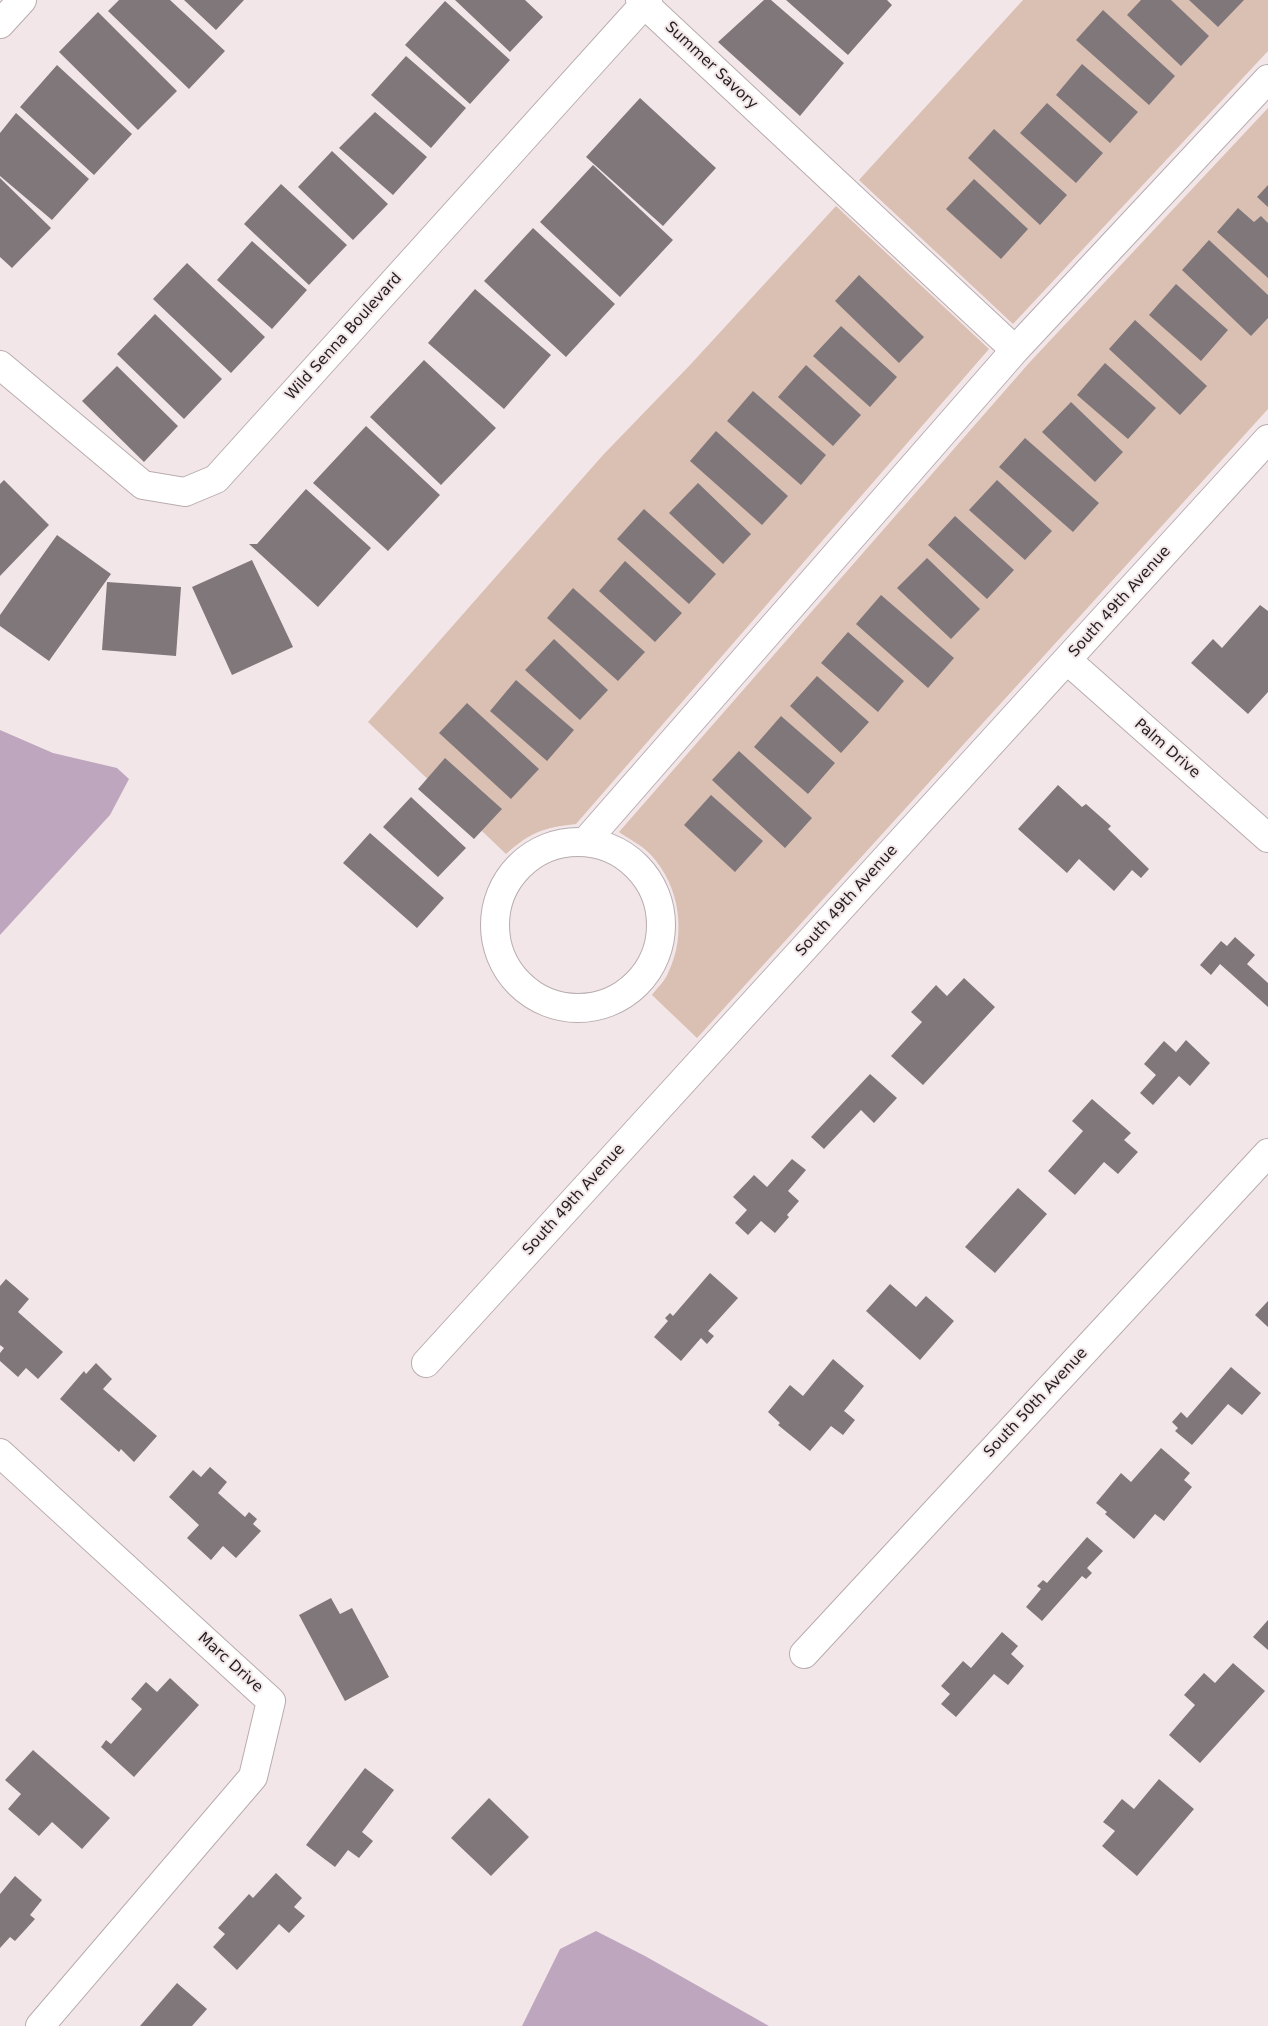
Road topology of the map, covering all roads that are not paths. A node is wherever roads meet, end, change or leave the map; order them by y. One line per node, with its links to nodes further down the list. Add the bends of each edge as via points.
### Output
1 (22, 0): 3 (street)
2 (644, 1): 5 (street, Summer Savory); 6 (street, Wild Senna Boulevard, via 216,479 185,492 143,485)
3 (0, 24)
4 (1268, 80): 5 (street)
5 (1015, 350): 10 (street)
6 (0, 365)
7 (1268, 439): 8 (street, South 49th Avenue)
8 (1067, 660): 9 (street, Palm Drive); 12 (street, South 49th Avenue)
9 (1268, 838)
10 (586, 841): 10 (street, via 559,843 534,855 513,872 500,896 495,923 498,949 506,966 529,993 554,1005 581,1008 608,1003 632,988 650,967 660,940 661,913 652,886 636,864 613,848)
11 (1268, 1153): 14 (street, South 50th Avenue)
12 (426, 1363)
13 (0, 1452): 15 (street, Marc Drive, via 271,1700 253,1778)
14 (804, 1654)
15 (40, 2026)

